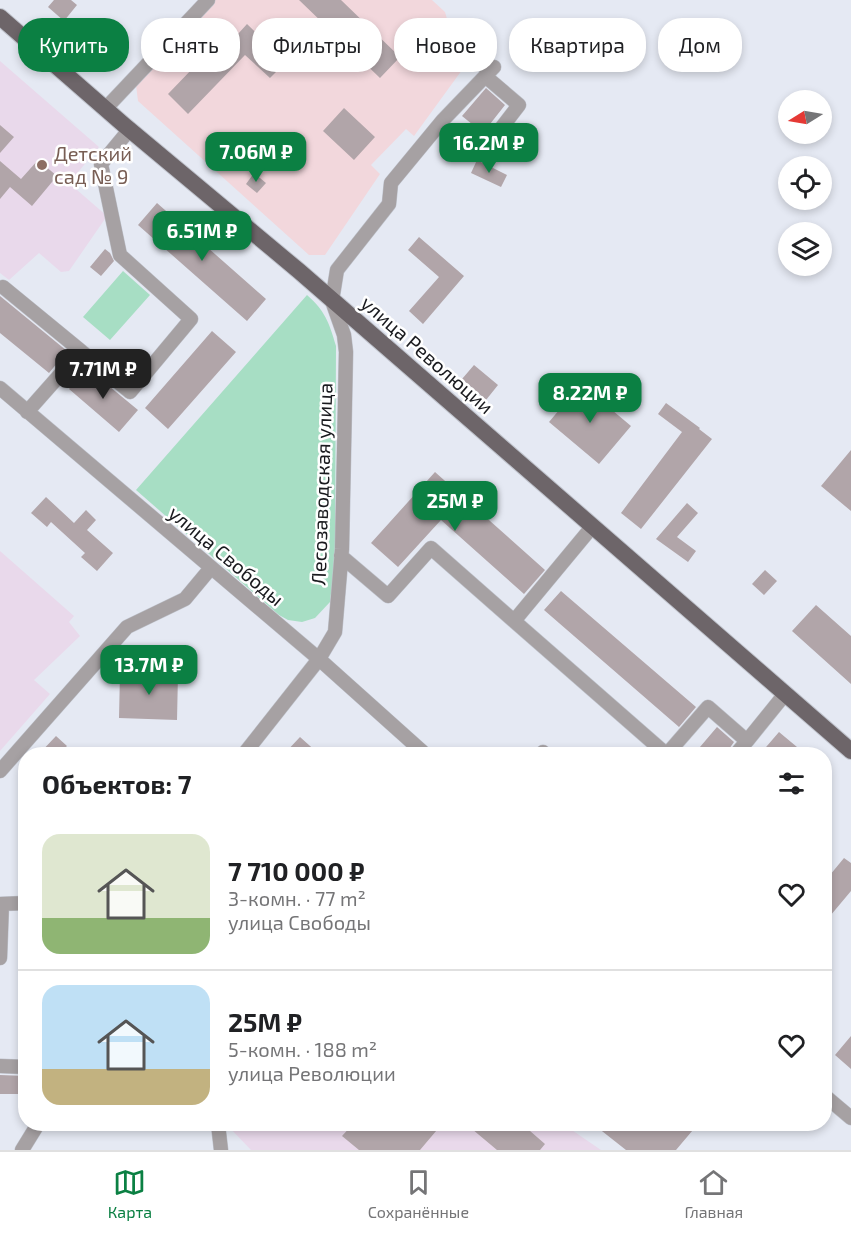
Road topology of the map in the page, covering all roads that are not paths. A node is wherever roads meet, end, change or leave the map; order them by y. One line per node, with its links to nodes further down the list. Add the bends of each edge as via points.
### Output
1 (208, 0): 3 (street)
2 (0, 17): 3 (main road, улица Революции)
3 (106, 108): 4 (main road, улица Революции)
4 (130, 129): 7 (main road, улица Революции); 8 (street, via 101,164 120,255 191,319 130,392)
5 (492, 140): 7 (street, Лесозаводская улица, via 519,105 489,71 442,120 391,183 389,204 337,270)
6 (3, 287): 8 (street)
7 (332, 301): 11 (main road, улица Революции); 12 (street, Лесозаводская улица, via 346,352)
8 (81, 351): 10 (street)
9 (0, 388): 10 (street, улица Свободы)
10 (27, 412): 13 (street, улица Свободы)
11 (592, 527): 14 (street); 16 (main road, улица Революции)
12 (341, 556): 14 (street, via 388,596 431,548); 15 (street, Лесозаводская улица, via 335,632)
13 (210, 569): 15 (street, улица Свободы); 18 (street, via 186,599 127,627)
14 (514, 621): 21 (street)
15 (319, 659): 19 (street, Лесозаводская улица); 20 (street, улица Свободы)
16 (785, 694): 17 (street); 25 (main road, улица Революции)
17 (747, 741): 22 (street, via 708,707); 23 (street)
18 (21, 747)
19 (250, 747)
20 (417, 747)
21 (659, 747)
22 (673, 747)
23 (742, 747)
24 (18, 751): 26 (street)
25 (851, 752)
26 (0, 771)
27 (18, 903): 28 (street)
28 (1, 904): 29 (street)
29 (0, 958)
30 (0, 1066): 31 (street)
31 (18, 1067)
32 (832, 1102): 33 (street)
33 (851, 1118)
34 (34, 1131): 36 (street)
35 (219, 1131): 37 (street)
36 (22, 1150)
37 (221, 1150)

